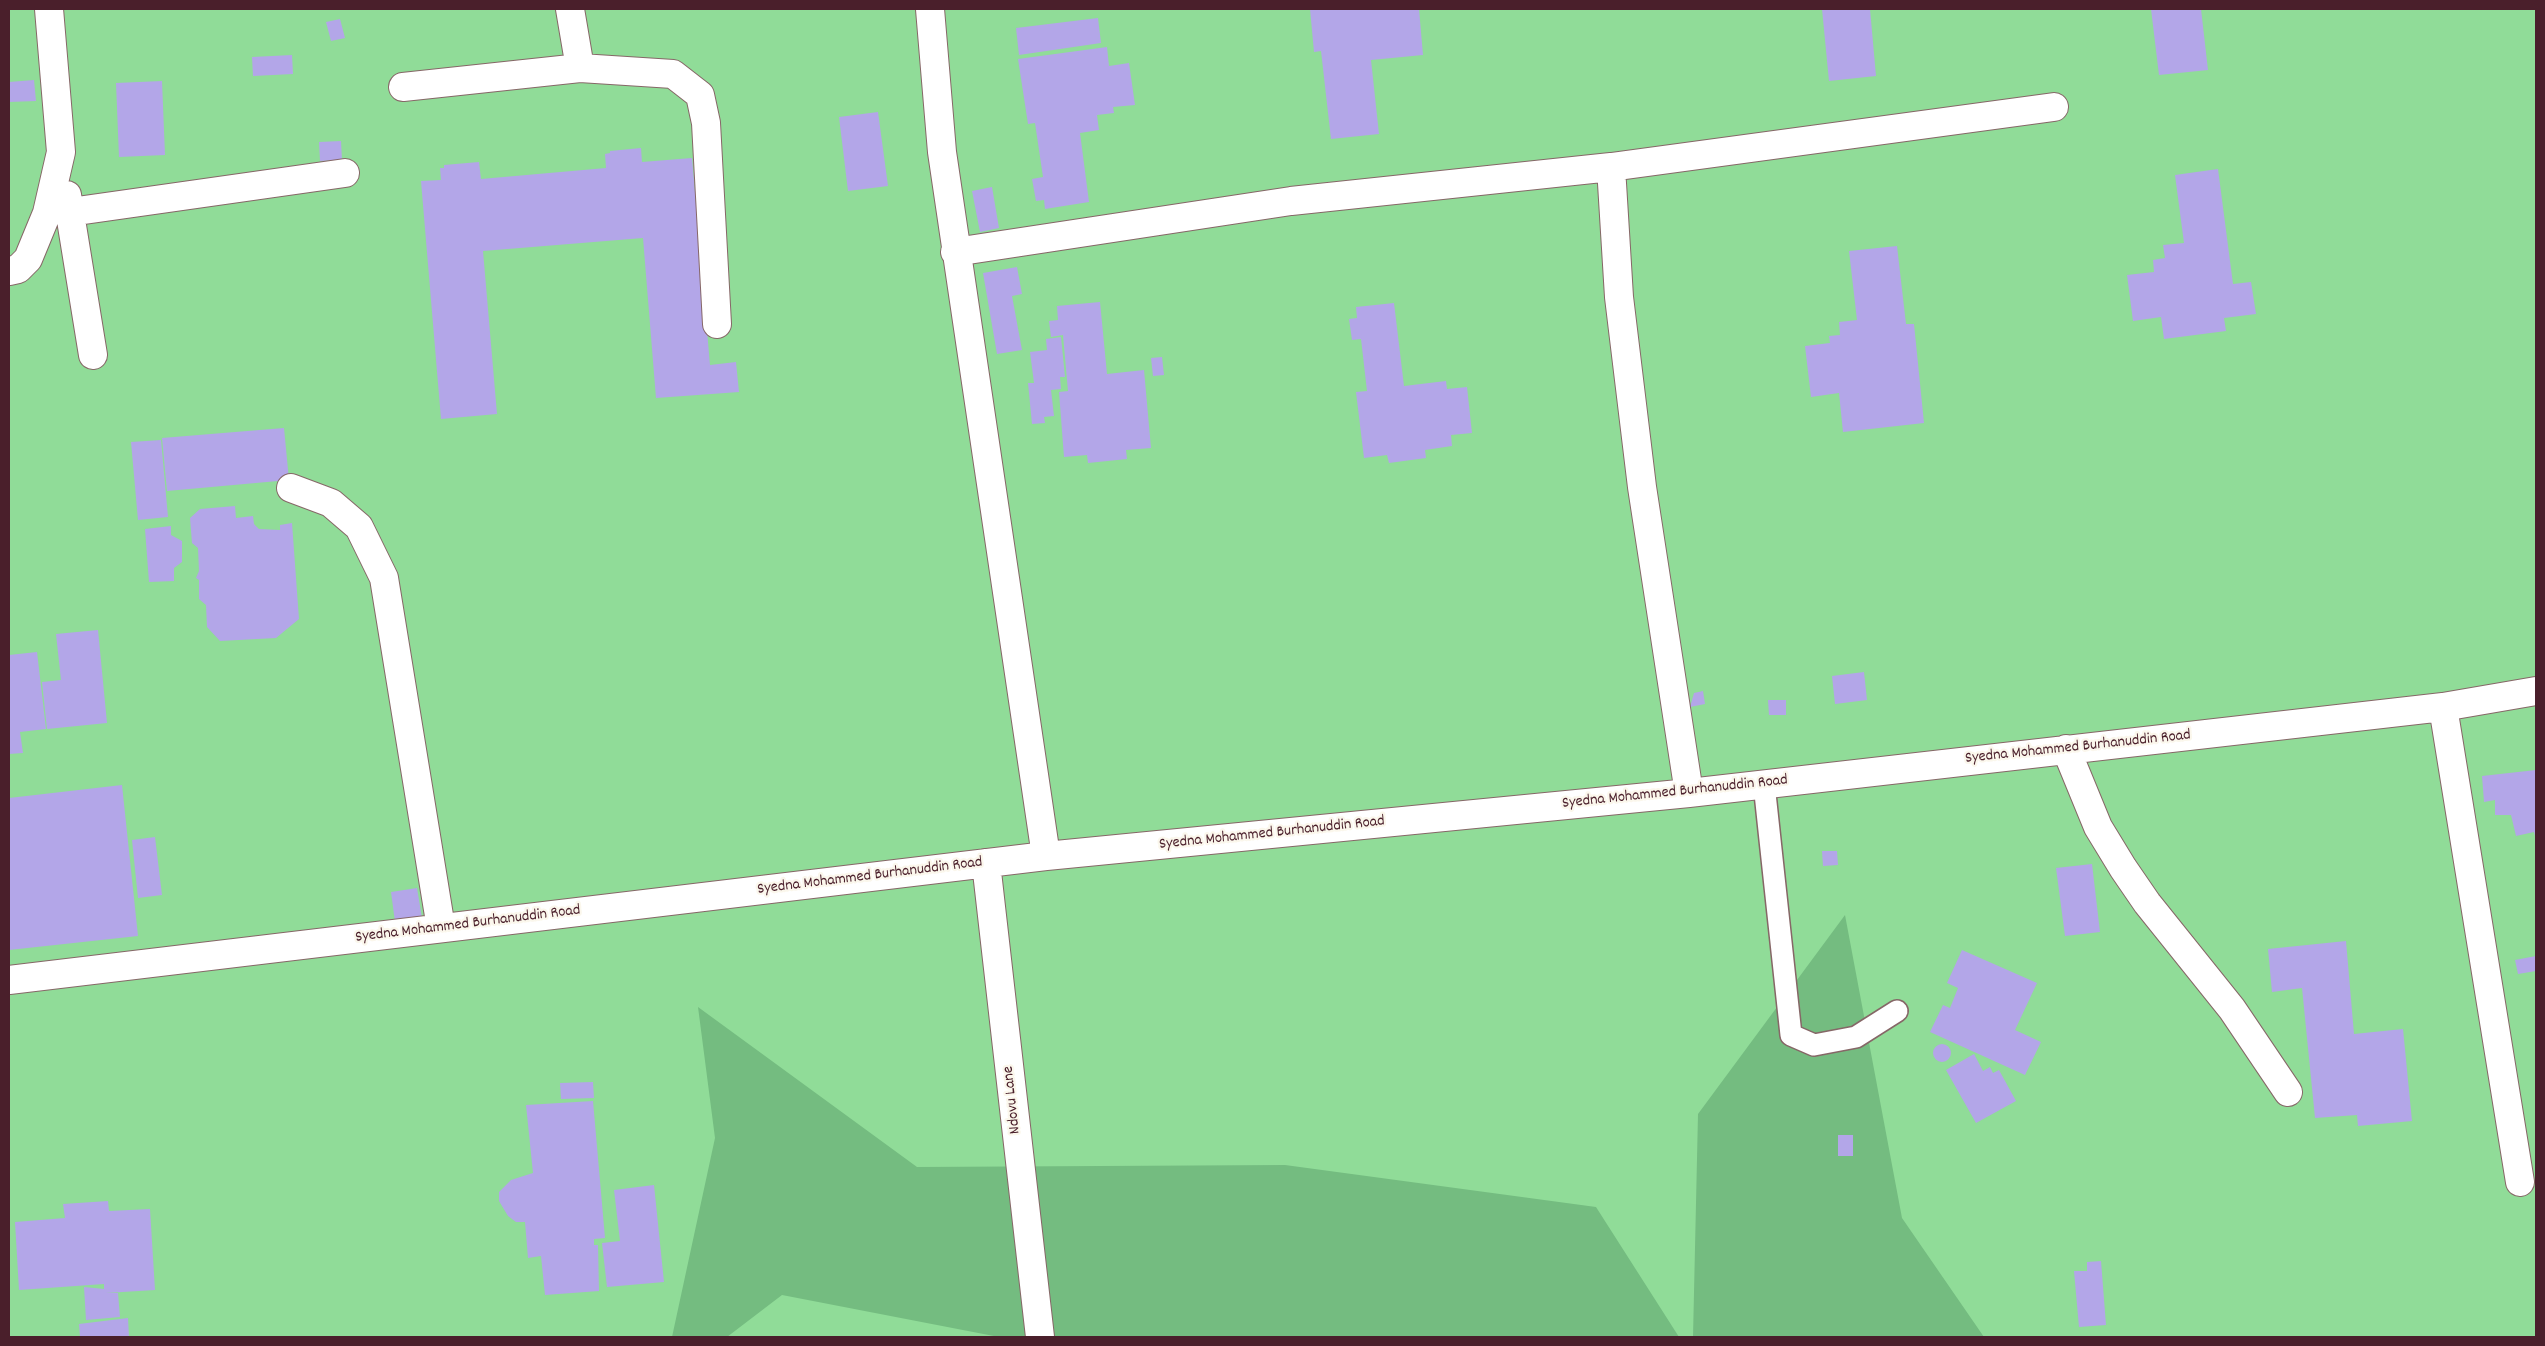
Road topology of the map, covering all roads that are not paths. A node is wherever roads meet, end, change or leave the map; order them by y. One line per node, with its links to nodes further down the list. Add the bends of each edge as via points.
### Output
1 (49, 9): 7 (street)
2 (570, 9): 4 (street)
3 (930, 9): 11 (street, via 942,152)
4 (580, 68): 5 (street); 13 (street, via 673,74 700,95 706,123)
5 (403, 86)
6 (2054, 107): 8 (street)
7 (61, 152): 10 (street); 12 (street, via 47,213 28,259 18,269)
8 (1611, 167): 11 (street, via 1291,201); 20 (street, via 1623,335 1642,487)
9 (345, 173): 10 (street)
10 (70, 212): 14 (street)
11 (955, 252): 21 (street)
12 (9, 271)
13 (717, 324)
14 (93, 355)
15 (291, 488): 23 (street, via 331,503 358,527 384,578)
16 (2536, 691): 17 (street, Syedna Mohammed Burhanuddin Road)
17 (2444, 707): 18 (street, Syedna Mohammed Burhanuddin Road); 27 (street)
18 (2066, 749): 19 (street, Syedna Mohammed Burhanuddin Road); 26 (street, via 2098,827 2123,868 2232,1009)
19 (1764, 784): 20 (street, Syedna Mohammed Burhanuddin Road); 25 (lane, via 1791,1036 1814,1045 1856,1038)
20 (1689, 792): 21 (street, Syedna Mohammed Burhanuddin Road)
21 (1046, 856): 22 (street, Syedna Mohammed Burhanuddin Road)
22 (986, 863): 23 (street, Syedna Mohammed Burhanuddin Road); 28 (street, Ndovu Lane)
23 (441, 928): 24 (street, Syedna Mohammed Burhanuddin Road)
24 (9, 980)
25 (1897, 1011)
26 (2288, 1092)
27 (2520, 1182)
28 (1040, 1337)

